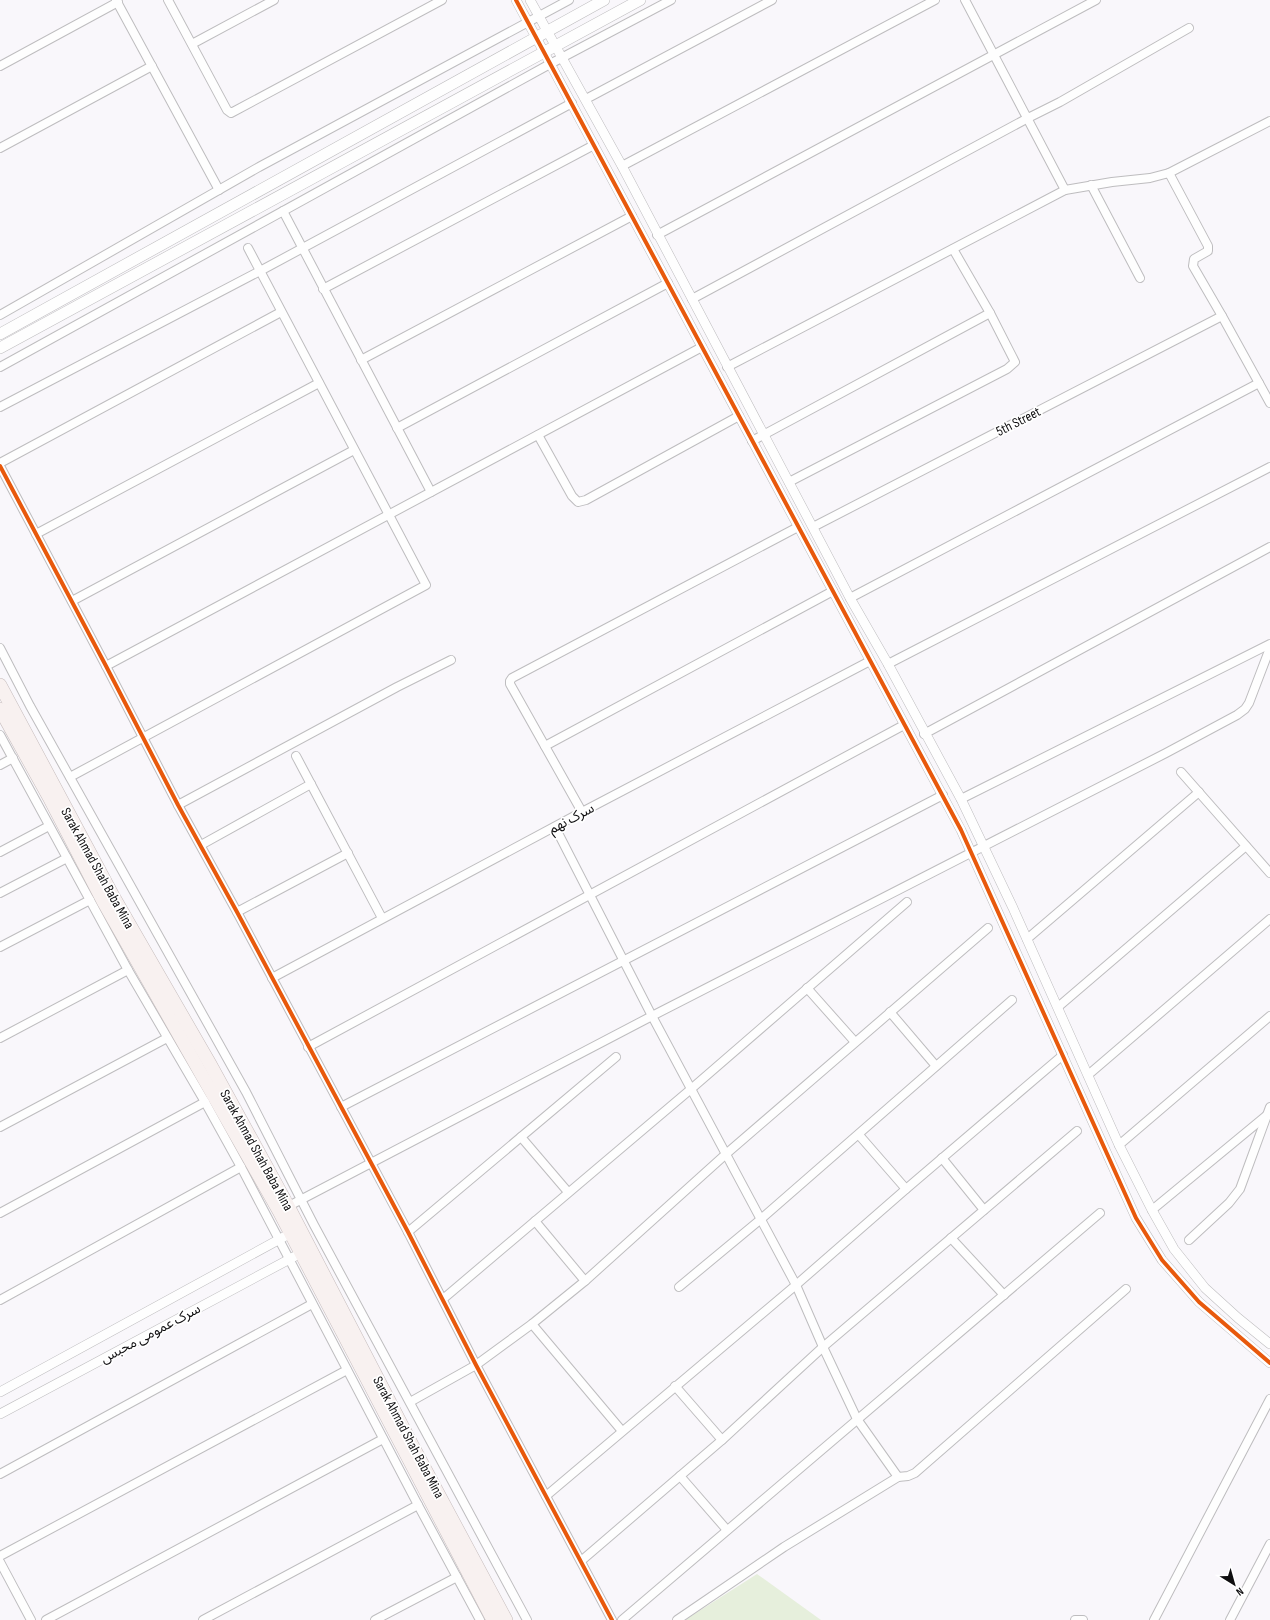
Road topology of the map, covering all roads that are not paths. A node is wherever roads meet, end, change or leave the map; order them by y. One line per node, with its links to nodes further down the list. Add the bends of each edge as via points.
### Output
1 (168, 0): 20 (street)
2 (274, 0): 20 (street)
3 (442, 0): 20 (street, via 231,114)
4 (516, 0): 16 (street)
5 (530, 0): 15 (street)
6 (569, 0): 15 (street)
7 (604, 0): 18 (main road)
8 (640, 0): 21 (main road)
9 (671, 0): 24 (street)
10 (772, 0): 28 (street)
11 (935, 0): 34 (street)
12 (965, 0): 23 (street)
13 (1096, 0): 23 (street)
14 (117, 1): 26 (street); 27 (street)
15 (539, 16): 16 (street); 18 (street)
16 (528, 22): 19 (street); 37 (street)
17 (1189, 28): 30 (street)
18 (547, 31): 19 (main road); 21 (street)
19 (536, 36): 22 (street); 54 (main road)
20 (192, 44)
21 (556, 46): 22 (main road); 24 (street)
22 (544, 52): 25 (street); 55 (main road)
23 (994, 55): 30 (street); 41 (street)
24 (562, 58): 25 (street); 28 (street)
25 (550, 64): 29 (street); 39 (street)
26 (0, 66)
27 (152, 66): 33 (street); 37 (street)
28 (586, 98): 34 (street)
29 (572, 103): 32 (street); 43 (street)
30 (1028, 118): 38 (street); 49 (street)
31 (1270, 121): 35 (street)
32 (594, 144): 40 (street); 48 (street)
33 (0, 148)
34 (622, 166): 41 (street)
35 (1169, 173): 36 (street, via 1150,178); 53 (street, via 1208,246 1208,251 1194,260 1193,266)
36 (1091, 185): 38 (street); 46 (street)
37 (219, 190): 52 (street)
38 (1065, 190): 44 (street)
39 (283, 211): 43 (street); 58 (street)
40 (632, 216): 47 (street); 57 (street)
41 (657, 235): 49 (street)
42 (248, 248): 45 (street)
43 (302, 249): 45 (street); 48 (street)
44 (953, 249): 51 (street); 59 (street)
45 (260, 271): 50 (street); 63 (street)
46 (1140, 278)
47 (668, 283): 56 (street); 65 (street)
48 (323, 289): 57 (street)
49 (692, 299): 59 (street)
50 (281, 312): 60 (street); 70 (street)
51 (990, 313): 66 (street); 73 (street, via 1015,362 1007,369)
52 (0, 315)
53 (1222, 316): 61 (street); 77 (street, 5th Street)
54 (0, 334)
55 (0, 348)
56 (702, 348): 64 (street); 67 (street)
57 (361, 360): 65 (street)
58 (0, 367)
59 (727, 367): 66 (street)
60 (319, 383): 69 (street); 78 (street)
61 (1259, 383): 62 (street); 81 (street)
62 (1270, 403)
63 (0, 407)
64 (739, 416): 67 (street, via 586,500 578,502 572,496); 68 (street)
65 (397, 428): 74 (street)
66 (764, 434): 68 (street); 73 (street)
67 (538, 435): 74 (street)
68 (752, 441): 76 (street)
69 (354, 450): 75 (street); 82 (street)
70 (0, 463)
71 (0, 466): 78 (street)
72 (1270, 467): 88 (street)
73 (789, 482): 77 (street)
74 (431, 492): 75 (street)
75 (389, 514): 89 (street); 95 (street, via 426,582 425,586)
76 (798, 527): 80 (street); 96 (street, via 512,678 510,684)
77 (813, 527): 81 (street)
78 (36, 534): 82 (street)
79 (1270, 548): 93 (street)
80 (833, 591): 87 (street); 96 (street)
81 (850, 598): 88 (street)
82 (72, 602): 89 (street)
83 (1270, 644): 105 (street)
84 (0, 648): 101 (street)
85 (1270, 648): 111 (street, via 1249,703 1237,715)
86 (451, 660): 106 (street)
87 (870, 661): 92 (street); 107 (street, سرک نهم)
88 (888, 664): 93 (street)
89 (106, 666): 95 (street)
90 (0, 685): 161 (highway, Sarak Ahmad Shah Baba Mina, via 113,896 210,1064)
91 (0, 709): 161 (highway, via 104,901)
92 (904, 724): 104 (street); 119 (street)
93 (924, 734): 105 (street)
94 (0, 735): 98 (street)
95 (143, 737): 101 (street); 106 (street)
96 (545, 746): 107 (street)
97 (296, 756): 102 (street)
98 (13, 758): 99 (street); 108 (street)
99 (0, 765)
100 (1181, 772): 103 (street)
101 (70, 777): 160 (street, via 246,1092)
102 (311, 784): 110 (street); 115 (street)
103 (1199, 792): 112 (street); 126 (street)
104 (942, 795): 114 (street); 128 (street)
105 (961, 800): 111 (street)
106 (178, 805): 110 (street)
107 (582, 812): 109 (street, سرک نهم)
108 (49, 826): 113 (street); 116 (street)
109 (555, 827): 119 (street); 123 (street, سرک نهم)
110 (201, 845): 122 (street)
111 (984, 846): 114 (street); 126 (street)
112 (1246, 846): 117 (street); 133 (street)
113 (0, 852)
114 (972, 852): 135 (street); 141 (street)
115 (348, 853): 122 (street); 123 (street)
116 (67, 858): 118 (street); 120 (street)
117 (1270, 873)
118 (0, 893)
119 (589, 894): 128 (street); 140 (street)
120 (90, 900): 127 (street); 129 (street)
121 (907, 902): 131 (street)
122 (237, 912): 130 (street)
123 (382, 918): 130 (street, سرک نهم)
124 (1270, 919): 144 (street)
125 (988, 928): 134 (street)
126 (1027, 939): 133 (street)
127 (0, 947)
128 (624, 961): 135 (street); 147 (street)
129 (128, 970): 137 (street); 138 (street)
130 (272, 978): 140 (street)
131 (807, 988): 139 (street); 145 (street)
132 (1012, 1000): 143 (street)
133 (1058, 1007): 144 (street)
134 (890, 1012): 139 (street); 143 (street)
135 (652, 1016): 145 (street); 156 (street)
136 (1270, 1016): 153 (street)
137 (0, 1038)
138 (167, 1038): 146 (street); 149 (street)
139 (855, 1042): 154 (street)
140 (308, 1047): 147 (street)
141 (1063, 1055): 155 (street); 185 (street, via 1136,1218 1162,1260 1199,1302)
142 (616, 1057): 152 (street)
143 (936, 1066): 151 (street)
144 (1088, 1075): 153 (street)
145 (691, 1089): 154 (street); 159 (street)
146 (205, 1102): 157 (street); 165 (street)
147 (341, 1108): 156 (street)
148 (1269, 1111): 163 (street); 171 (street, via 1240,1189 1229,1204)
149 (0, 1127)
150 (1077, 1132): 162 (street)
151 (859, 1135): 158 (street); 166 (street)
152 (522, 1137): 159 (street); 168 (street)
153 (1119, 1146): 163 (street)
154 (726, 1154): 166 (street); 174 (street)
155 (942, 1158): 158 (street); 162 (street)
156 (371, 1163): 160 (street); 168 (street)
157 (241, 1168): 169 (street); 180 (street)
158 (906, 1189): 175 (street)
159 (568, 1192): 167 (street)
160 (302, 1200): 161 (street); 191 (street)
161 (284, 1209): 169 (highway); 214 (highway, Sarak Ahmad Shah Baba Mina)
162 (984, 1210): 170 (street)
163 (1152, 1210): 183 (street, via 1174,1249 1205,1288)
164 (1100, 1213): 178 (street)
165 (0, 1214)
166 (761, 1219): 175 (street); 176 (street)
167 (535, 1221): 174 (street); 179 (street)
168 (408, 1232): 179 (street)
169 (285, 1236): 172 (highway); 173 (street); 189 (street, سرک عمومی محبس)
170 (951, 1238): 178 (street); 184 (street)
171 (1189, 1240)
172 (301, 1253): 173 (street, سرک عمومی محبس); 213 (highway)
173 (289, 1259): 181 (street); 192 (street, سرک عمومی محبس)
174 (585, 1281): 182 (street)
175 (796, 1285): 184 (street); 188 (street)
176 (679, 1287)
177 (1126, 1289): 199 (street, via 915,1473)
178 (1004, 1295): 193 (street)
179 (443, 1299): 186 (street)
180 (0, 1300)
181 (312, 1304): 187 (street); 197 (street)
182 (532, 1324): 186 (street); 194 (street)
183 (1270, 1344)
184 (823, 1347): 193 (street); 196 (street)
185 (1270, 1363)
186 (476, 1365): 191 (street); 200 (street)
187 (347, 1370): 195 (street); 204 (street)
188 (675, 1386): 194 (street); 196 (street)
189 (0, 1392)
190 (1270, 1399): 221 (street)
191 (410, 1402): 215 (street)
192 (0, 1414)
193 (856, 1419): 199 (street); 202 (street)
194 (622, 1431): 200 (street)
195 (383, 1439): 201 (street); 209 (street)
196 (722, 1440): 198 (street)
197 (0, 1474)
198 (680, 1476): 202 (street); 205 (street)
199 (898, 1477): 218 (street, via 784,1547)
200 (546, 1496): 205 (street)
201 (418, 1505): 207 (street); 210 (street)
202 (727, 1530): 217 (street)
203 (1270, 1544): 222 (street)
204 (0, 1556)
205 (581, 1561): 216 (street)
206 (0, 1562): 208 (street)
207 (457, 1577): 211 (street); 212 (street)
208 (32, 1620)
209 (46, 1620)
210 (203, 1620)
211 (375, 1620)
212 (480, 1620)
213 (493, 1620)
214 (506, 1620)
215 (527, 1620)
216 (612, 1620)
217 (622, 1620)
218 (677, 1620)
219 (1075, 1620): 220 (street)
220 (1083, 1620)
221 (1154, 1620)
222 (1230, 1620)

